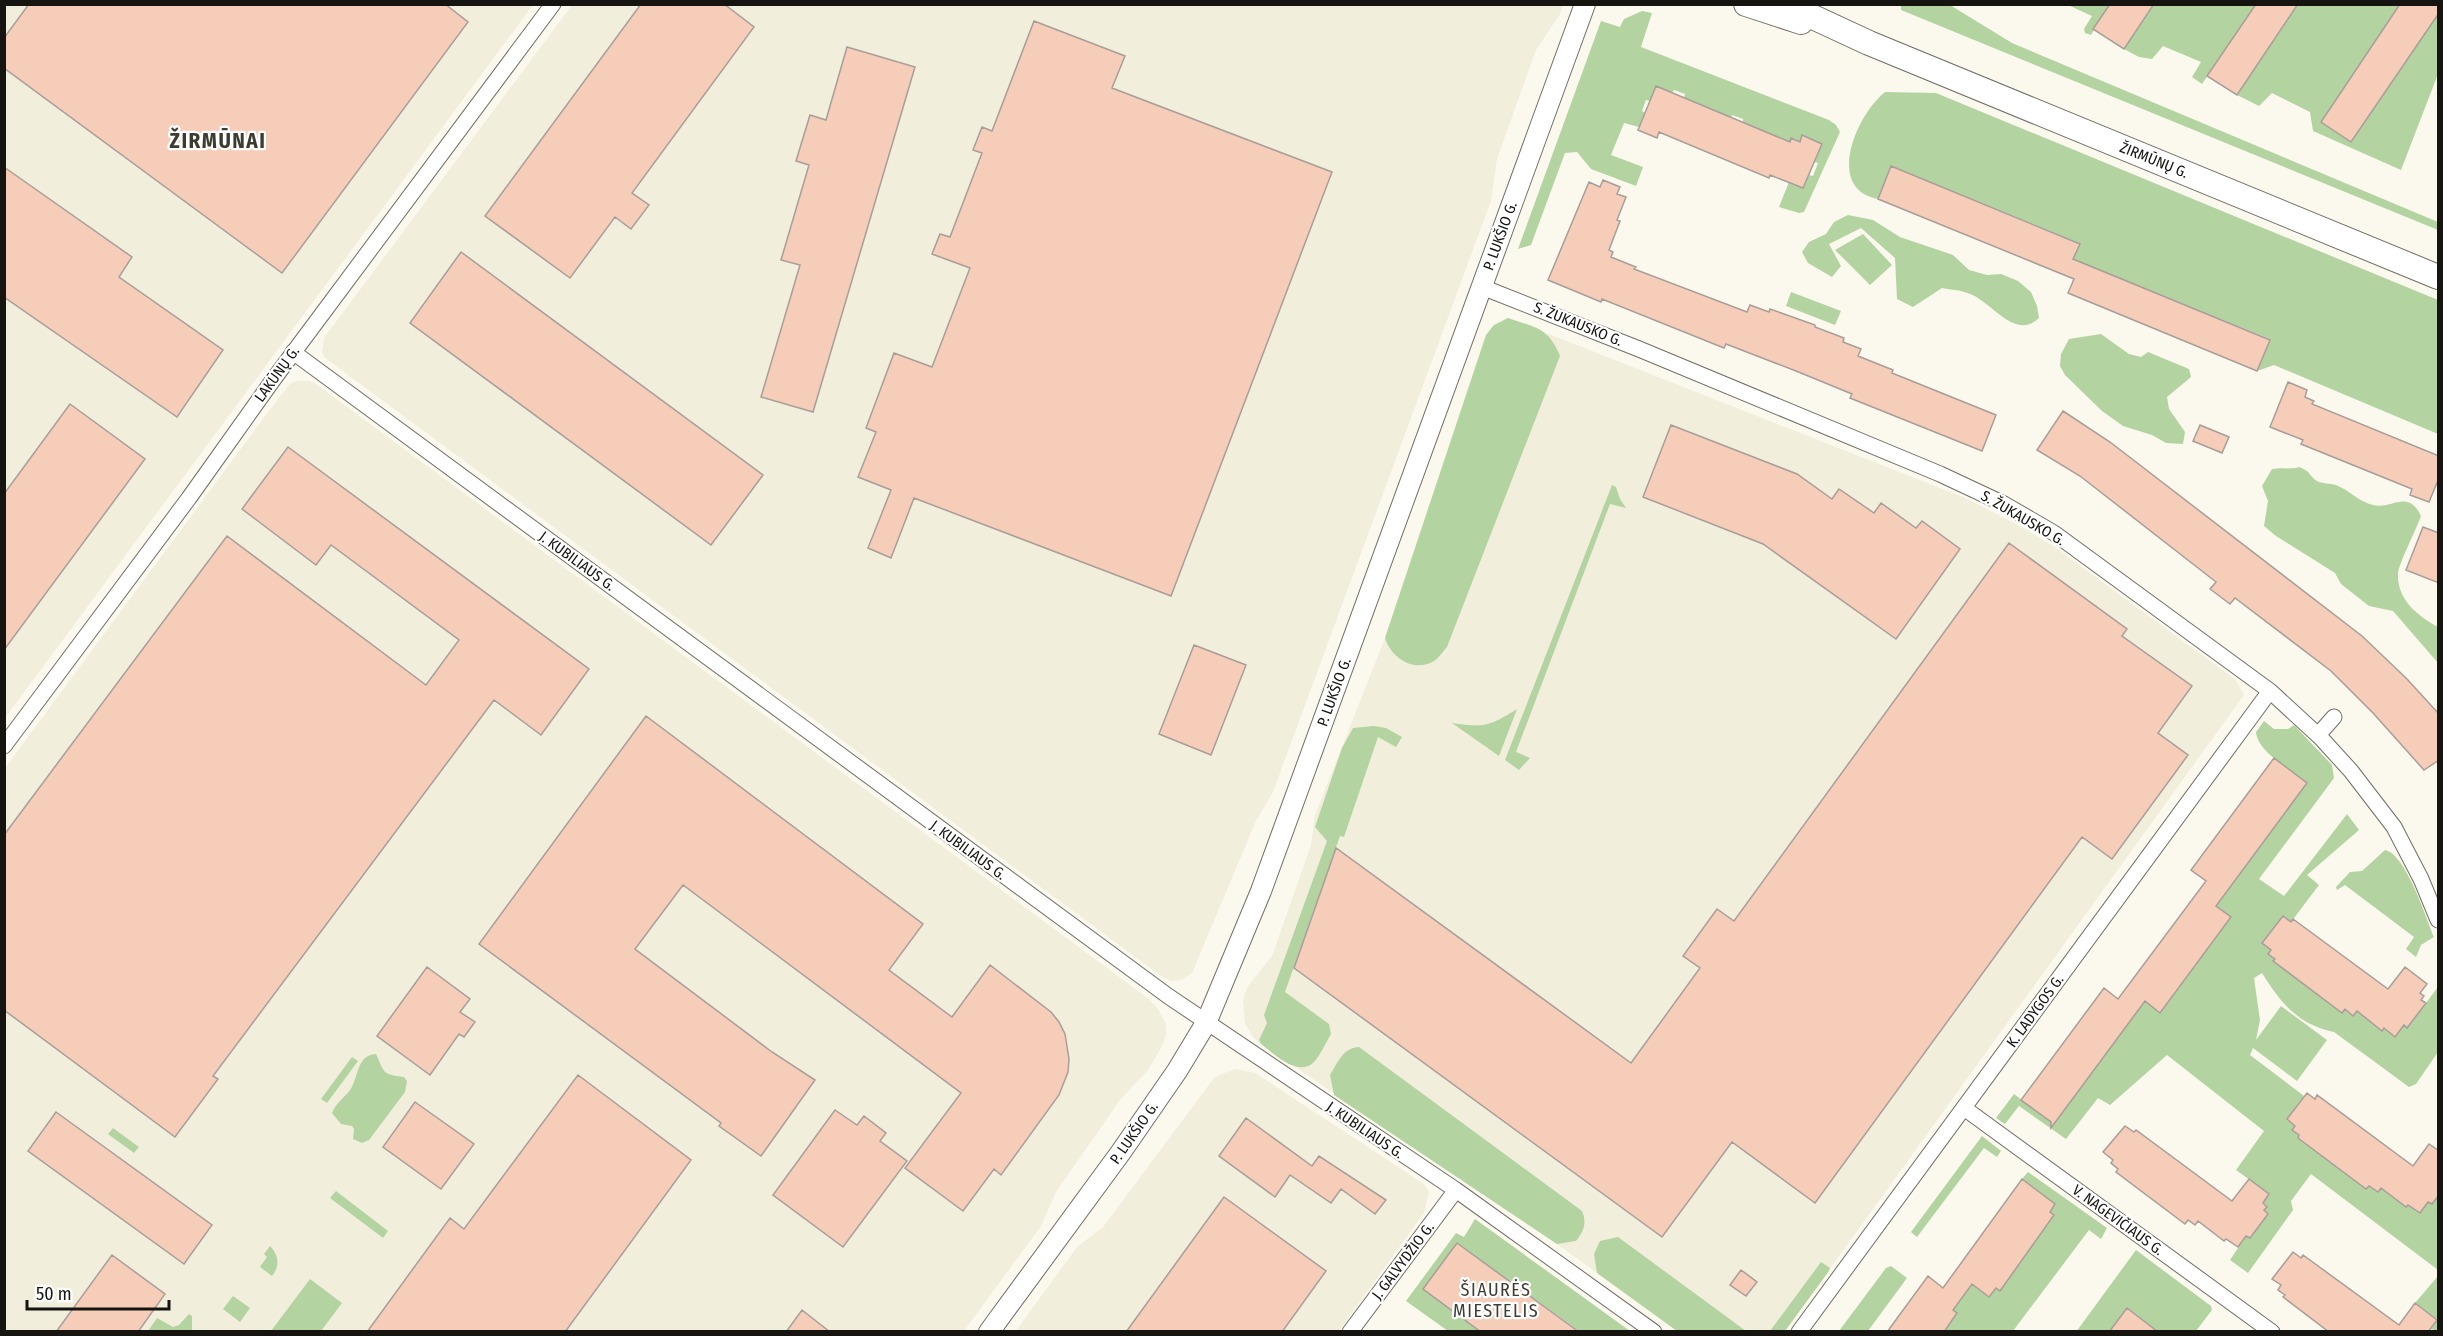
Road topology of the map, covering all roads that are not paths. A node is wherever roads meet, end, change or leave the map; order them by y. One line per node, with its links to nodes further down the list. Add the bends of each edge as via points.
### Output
1 (553, 4): 8 (street, LAKŪNŲ G.)
2 (1585, 4): 7 (street, P. LUKŠIO G.)
3 (1746, 4): 5 (main road, ŽIRMŪNŲ G.)
4 (1785, 4): 5 (main road, ŽIRMŪNŲ G.)
5 (1869, 43): 6 (main road, ŽIRMŪNŲ G.)
6 (2439, 277)
7 (1482, 287): 9 (street, S. ŽUKAUSKO G., via 1698,373 2004,504 2055,533); 14 (street, P. LUKŠIO G., via 1261,891)
8 (293, 352): 12 (street, LAKŪNŲ G.); 14 (street, J. KUBILIAUS G.)
9 (2270, 691): 11 (street, S. ŽUKAUSKO G.); 15 (street, K. LADYGOS G.)
10 (2338, 712): 11 (street)
11 (2318, 735): 13 (street, S. ŽUKAUSKO G., via 2394,827)
12 (4, 746)
13 (2439, 920)
14 (1206, 1023): 16 (street, J. KUBILIAUS G.); 17 (street, P. LUKŠIO G., via 1121,1152)
15 (1964, 1107): 20 (street, K. LADYGOS G.); 21 (street, V. NAGEVIČIAUS G.)
16 (1456, 1190): 18 (street, J. GALVYDŽIO G.); 19 (street, J. KUBILIAUS G.)
17 (989, 1332)
18 (1350, 1332)
19 (1654, 1332)
20 (1799, 1332)
21 (2272, 1332)

